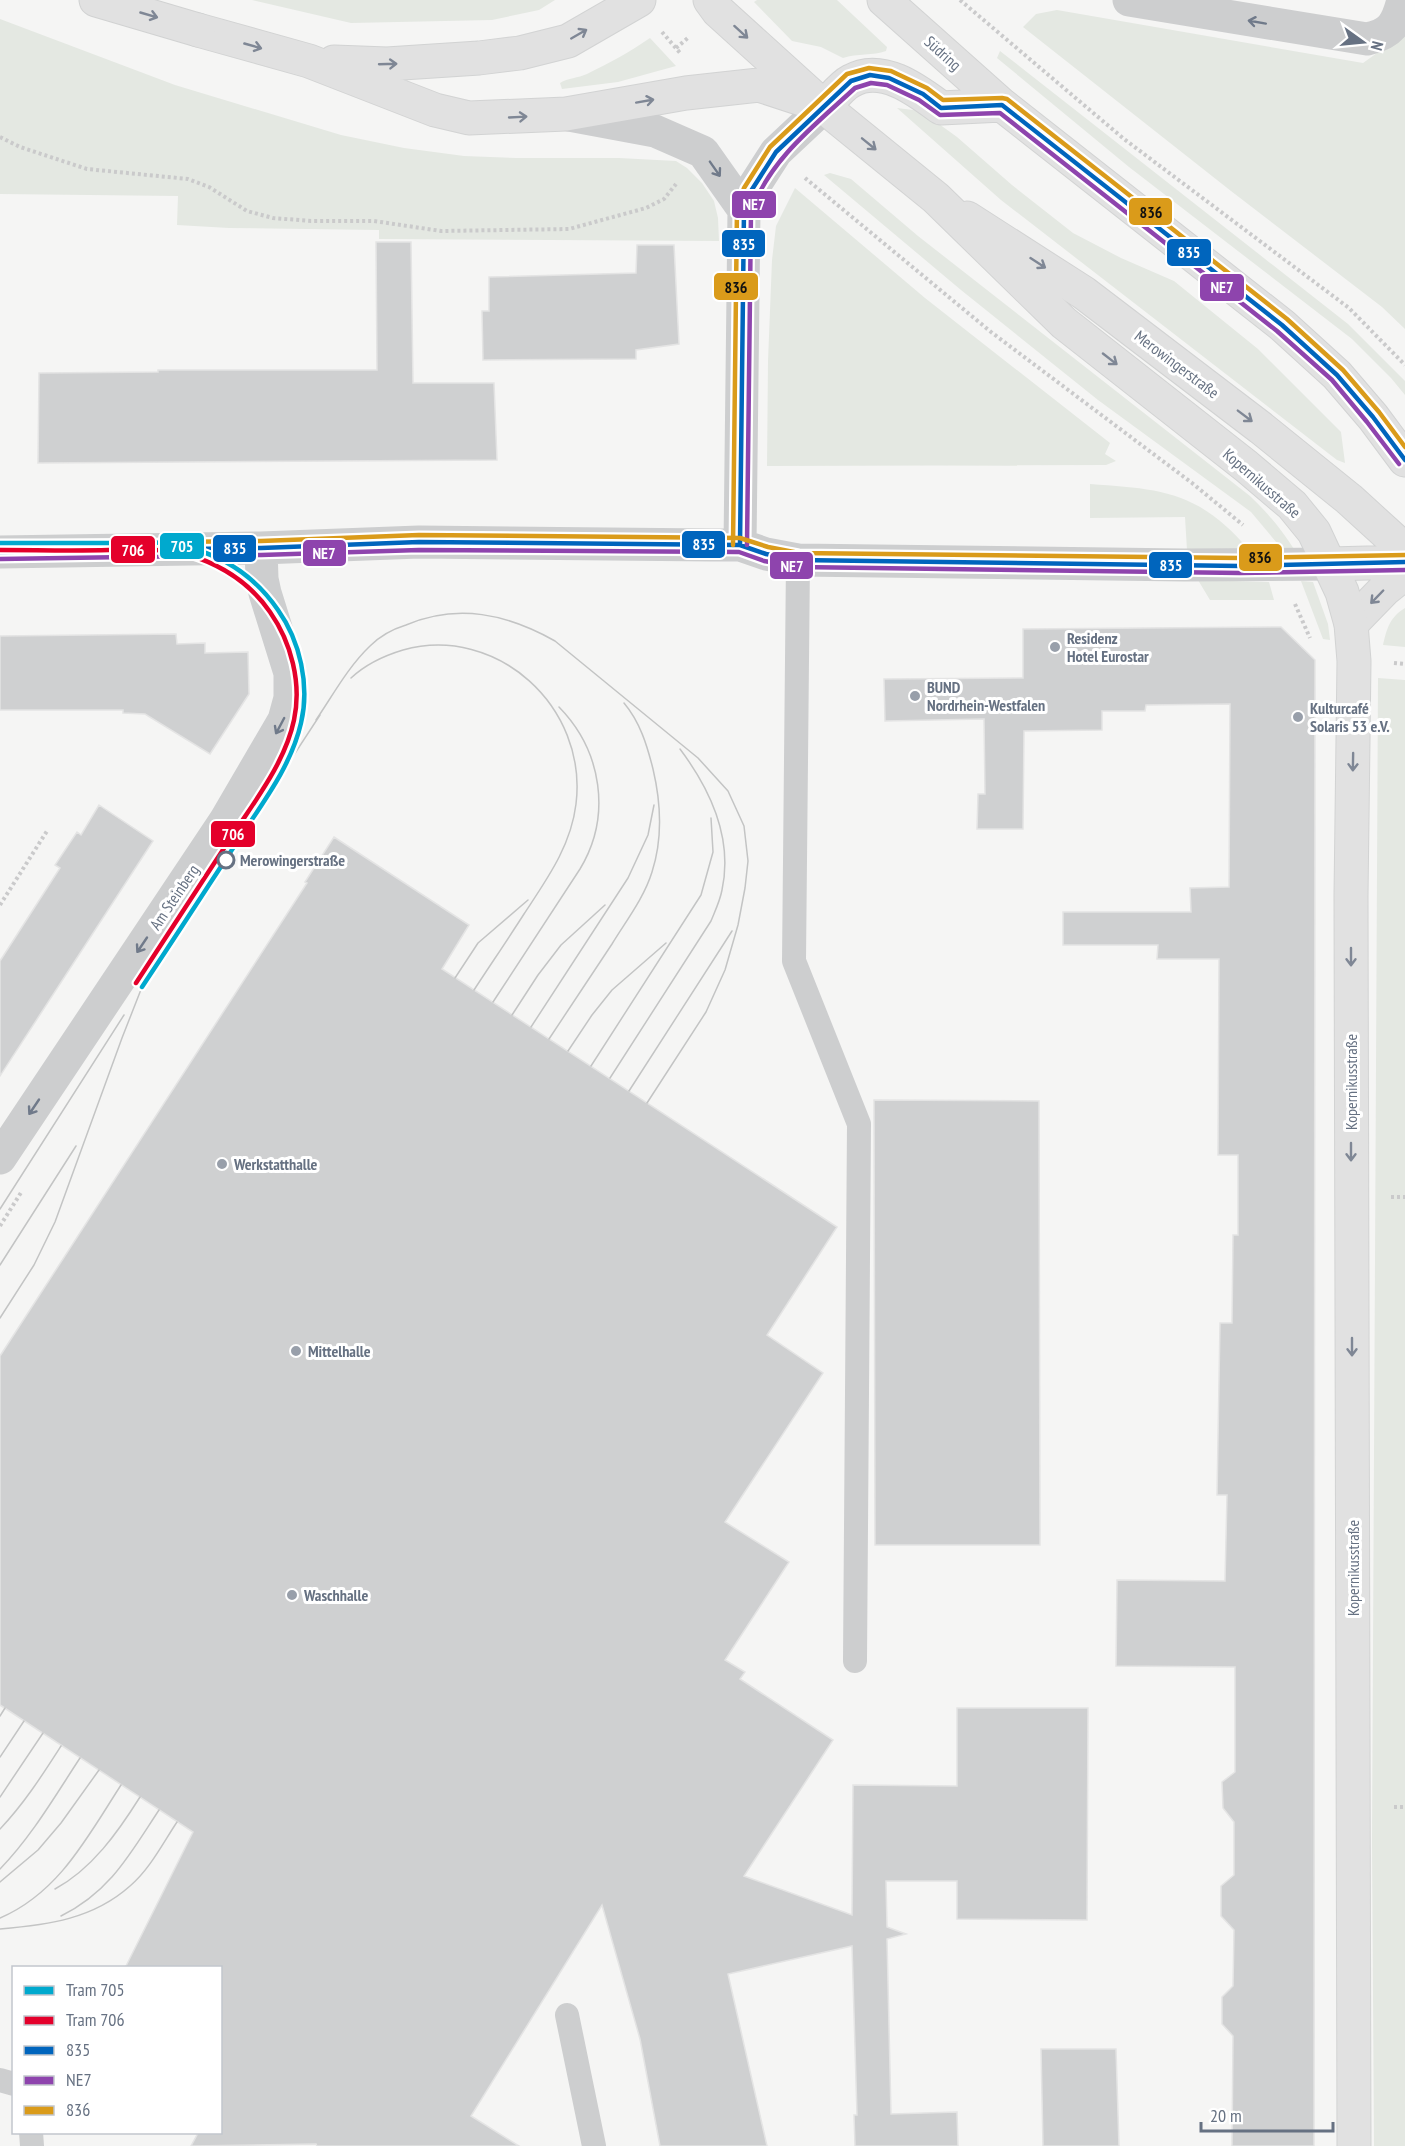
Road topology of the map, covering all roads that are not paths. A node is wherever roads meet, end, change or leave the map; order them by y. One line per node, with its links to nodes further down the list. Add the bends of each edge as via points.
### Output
1 (96, 0): 7 (main road, one-way to 7)
2 (639, 0): 7 (main road, one-way to 2, via 387,64 520,53 568,41)
3 (710, 0): 9 (main road, one-way to 9, via 717,11)
4 (1129, 0): 5 (street, one-way to 4, via 1393,27 1381,36 1367,39)
5 (1402, 0)
6 (889, 2): 8 (main road, Südring)
7 (309, 62): 10 (main road, one-way to 10, via 435,110 469,118)
8 (1002, 105): 9 (main road, via 941,108 905,84 870,75 851,81); 13 (main road, Südring, via 1282,325 1337,375)
9 (824, 107): 10 (main road, one-way to 9, via 759,85); 11 (main road, one-way to 11); 12 (street, via 776,152)
10 (566, 114): 12 (street, one-way to 12, via 655,131 703,152)
11 (936, 198): 16 (main road, Merowingerstraße, one-way to 16, via 1084,293 1261,428); 20 (main road, Kopernikusstraße, one-way to 20, via 1064,323 1292,506 1314,532)
12 (744, 210): 14 (street)
13 (1405, 460)
14 (740, 545): 15 (street, via 419,542); 18 (street)
15 (261, 548): 17 (street); 23 (street, Am Steinberg, one-way to 23, via 265,593 290,673 290,698 284,720 225,821)
16 (1405, 550)
17 (0, 552)
18 (798, 560): 20 (street, via 1184,566); 24 (lane, via 794,961 859,1125)
19 (1405, 562): 20 (main road)
20 (1330, 564): 22 (main road, Kopernikusstraße)
21 (1405, 573): 22 (main road, one-way to 22)
22 (1351, 624): 27 (main road, Kopernikusstraße, one-way to 27)
23 (0, 1158)
24 (855, 1661)
25 (567, 2015): 26 (lane)
26 (594, 2146)
27 (1354, 2146)

